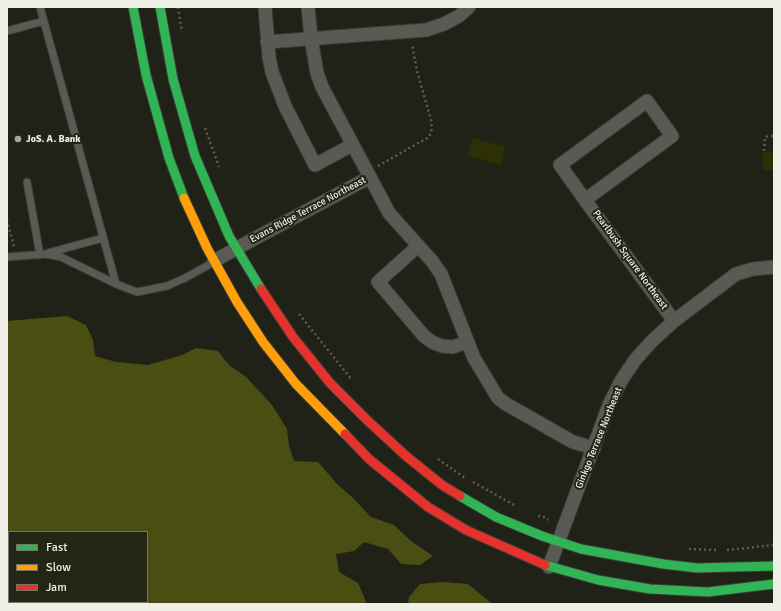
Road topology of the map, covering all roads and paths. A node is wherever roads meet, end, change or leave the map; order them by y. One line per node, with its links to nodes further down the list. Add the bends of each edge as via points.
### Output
1 (40, 7): 8 (lane)
2 (133, 7): 29 (street, via 153,106 169,158 179,187)
3 (160, 7): 25 (street, via 173,79 195,156)
4 (178, 7): 11 (path)
5 (265, 7): 13 (street)
6 (308, 7): 12 (street, Evans Ridge Terrace Northeast)
7 (469, 7): 10 (street, via 444,24 426,30)
8 (44, 21): 9 (lane); 23 (lane)
9 (7, 31)
10 (410, 31): 12 (street); 19 (path, via 414,58 432,129 429,137)
11 (182, 34)
12 (311, 38): 13 (street); 16 (street, Evans Ridge Terrace Northeast, via 322,87)
13 (268, 42): 16 (street, via 276,85 315,165)
14 (205, 127): 18 (path)
15 (774, 136): 17 (path, via 765,137)
16 (352, 145): 19 (street, Evans Ridge Terrace Northeast)
17 (764, 151)
18 (221, 171)
19 (368, 175): 24 (street, via 389,213); 25 (street, Evans Ridge Terrace Northeast)
20 (27, 182): 26 (lane)
21 (586, 200): 21 (street, Pearlbush Square Northeast, via 560,165 647,101 672,136); 33 (street, Pearlbush Square Northeast)
22 (7, 220): 27 (path, via 14,246)
23 (103, 238): 26 (lane); 31 (lane)
24 (418, 246): 34 (street, via 441,274); 34 (street, via 378,282 432,342 442,346 453,346)
25 (236, 249): 29 (street); 41 (street, via 264,296 293,337 330,383 372,426 442,485 496,517)
26 (43, 254): 27 (lane); 31 (lane, via 61,257)
27 (20, 256): 28 (lane)
28 (7, 257)
29 (214, 261): 31 (lane, via 167,286 138,292); 47 (street, via 263,342 296,384 369,459 428,507 466,530)
30 (774, 267): 33 (street, Ginkgo Terrace Northeast, via 736,274)
31 (116, 284)
32 (295, 308): 35 (path)
33 (674, 321): 36 (street, Ginkgo Terrace Northeast, via 635,360 621,381 609,405)
34 (467, 342): 36 (street, via 498,398 573,442)
35 (356, 384)
36 (594, 448): 40 (street, Ginkgo Terrace Northeast)
37 (437, 458): 38 (path, via 464,477)
38 (519, 508)
39 (532, 514): 40 (path)
40 (564, 527): 41 (street, Ginkgo Terrace Northeast)
41 (559, 542): 46 (street, via 625,558 697,568); 47 (street, Ginkgo Terrace Northeast)
42 (774, 545): 45 (path)
43 (684, 549): 44 (path)
44 (719, 550)
45 (726, 550)
46 (774, 566)
47 (549, 567): 48 (street, via 598,580 650,589 708,592)
48 (774, 584)

